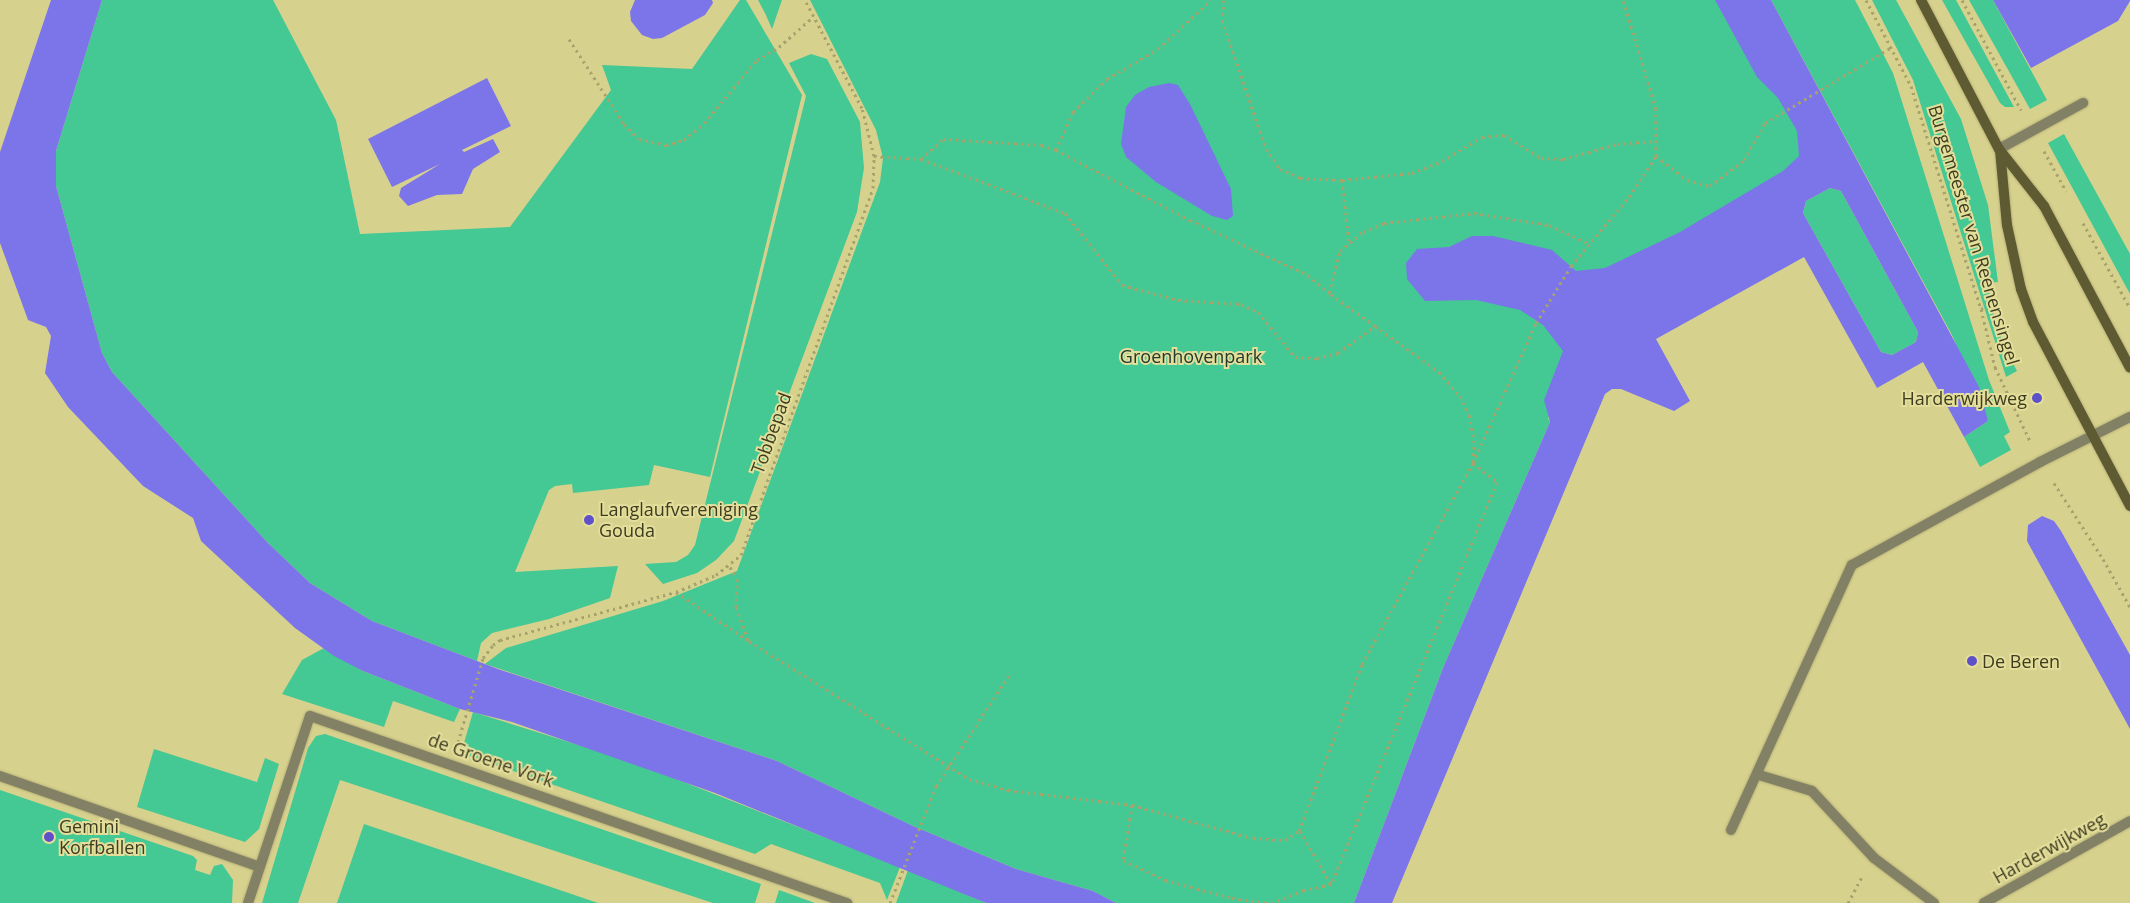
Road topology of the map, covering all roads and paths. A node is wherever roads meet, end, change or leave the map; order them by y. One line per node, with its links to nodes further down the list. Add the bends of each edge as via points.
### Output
1 (805, 0): 8 (path, Tobbepad)
2 (1211, 0): 15 (path, via 1158,49 1107,78 1073,112)
3 (1224, 0): 19 (path, via 1222,20 1266,149 1280,170 1300,178)
4 (1623, 0): 13 (path, via 1656,109)
5 (1866, 0): 10 (path, Burgemeester van Reenensingel)
6 (1921, 0): 14 (main road, Burgemeester van Reenensingel)
7 (1962, 0): 12 (path)
8 (813, 17): 9 (path, via 780,48 757,60 704,123 684,140 666,145 639,140 624,124); 16 (path, Tobbepad, via 862,108)
9 (569, 39)
10 (1892, 47): 17 (path, via 1765,123 1744,160 1710,186 1687,180); 30 (path, Burgemeester van Reenensingel, via 1911,86 1981,309 1995,367)
11 (2084, 103): 12 (street)
12 (2033, 131): 14 (street); 20 (path)
13 (1657, 141): 17 (path); 19 (path, via 1617,144 1563,160 1541,158 1504,135 1482,137 1442,161 1412,173)
14 (1999, 149): 27 (main road, Burgemeester van Reenensingel, via 2044,206); 29 (main road, Burgemeester van Reenensingel, via 2007,225 2021,289 2033,322)
15 (1056, 150): 18 (path, via 1041,144 943,139); 24 (path, via 1190,220 1308,276)
16 (874, 156): 18 (path); 33 (path, Tobbepad, via 873,188 865,218 741,555)
17 (1656, 156): 23 (path, via 1629,197)
18 (921, 159): 26 (path, via 1065,212 1122,285 1178,300 1241,304 1258,312 1296,357 1317,358 1338,353)
19 (1342, 180): 22 (path)
20 (2070, 198)
21 (2079, 215): 25 (path)
22 (1349, 242): 23 (path, via 1384,223 1474,213 1549,225); 24 (path, via 1340,250)
23 (1588, 243): 31 (path, via 1536,323)
24 (1329, 292): 26 (path)
25 (2130, 308)
26 (1375, 326): 31 (path, via 1439,372 1460,396 1469,415 1474,440)
27 (2130, 368)
28 (2130, 417): 29 (street)
29 (2091, 434): 30 (street); 32 (main road, Burgemeester van Reenensingel)
30 (2040, 462): 35 (path, Burgemeester van Reenensingel); 40 (street, via 1852,565)
31 (1473, 463): 45 (path, via 1362,664); 47 (path, via 1497,482)
32 (2130, 506)
33 (730, 566): 34 (path, Tobbepad); 36 (path, via 737,579 736,607)
34 (676, 592): 36 (path); 38 (path, Tobbepad, via 500,640 483,658)
35 (2130, 607)
36 (749, 641): 39 (path)
37 (1009, 675): 39 (path)
38 (464, 717)
39 (948, 767): 42 (path, via 969,778 1008,790); 50 (path, via 925,812)
40 (1759, 774): 44 (street); 52 (street, via 1812,791 1874,858)
41 (0, 776): 46 (street)
42 (1132, 805): 45 (path, via 1252,838 1285,840); 51 (path, via 1123,860 1165,880 1232,898)
43 (2130, 821): 53 (street, Harderwijkweg)
44 (1731, 830)
45 (1299, 831): 47 (path)
46 (260, 867): 48 (street, de Groene Vork); 49 (street, de Groene Vork, via 310,716)
47 (1331, 884): 51 (path)
48 (248, 903)
49 (847, 903)
50 (890, 903)
51 (1269, 903)
52 (1934, 903)
53 (1984, 903)

